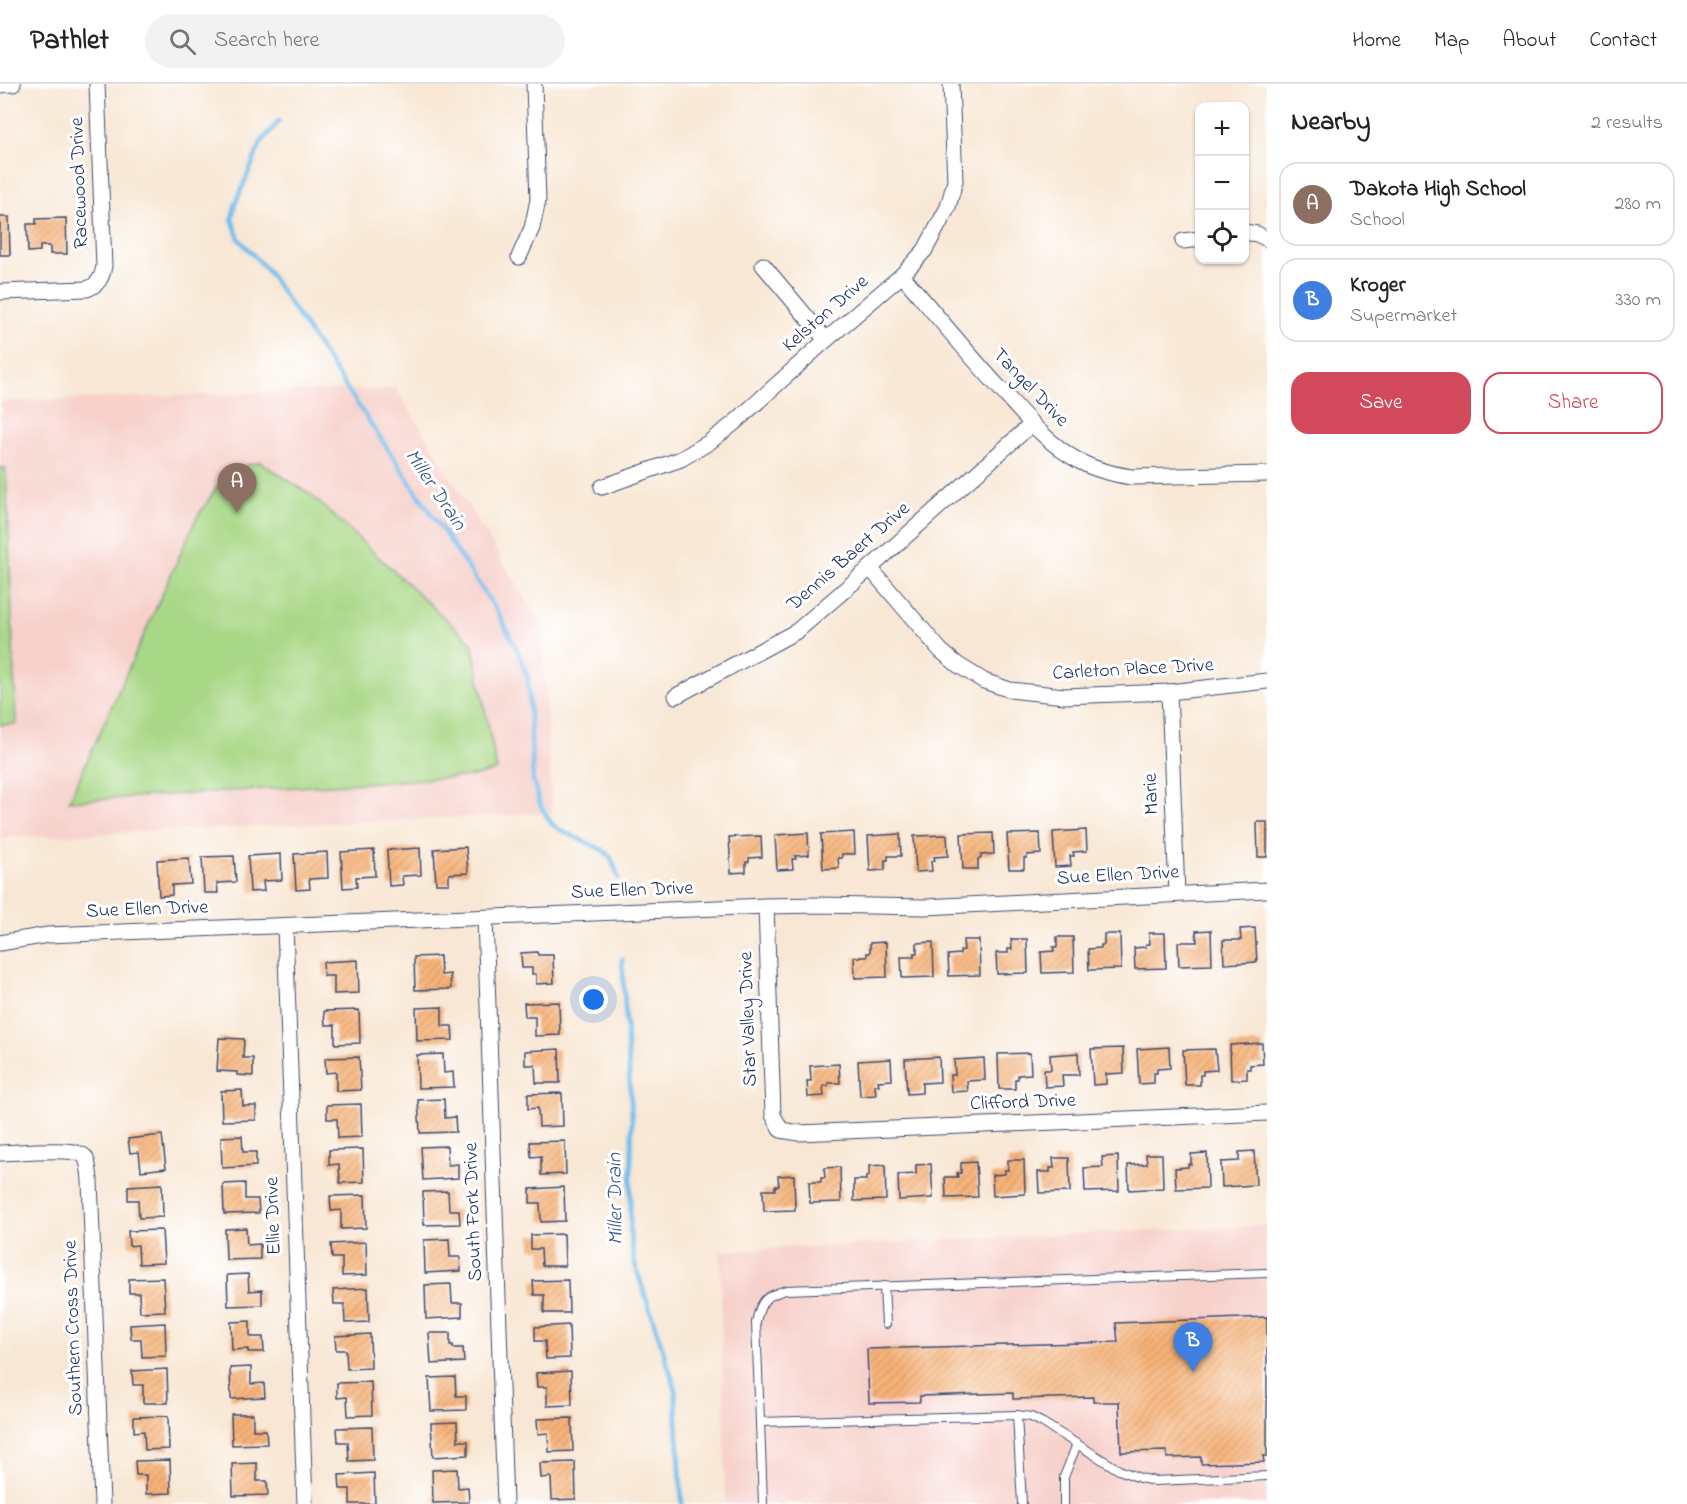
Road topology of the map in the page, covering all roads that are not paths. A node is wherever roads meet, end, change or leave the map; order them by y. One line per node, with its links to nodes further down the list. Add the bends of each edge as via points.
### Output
1 (13, 84): 5 (street)
2 (97, 84): 13 (street, Racewood Drive, via 104,266 100,280 87,289)
3 (534, 84): 10 (street, via 537,200 532,228)
4 (951, 84): 12 (street, Kelston Drive, via 955,181 937,230)
5 (0, 85)
6 (1249, 233): 7 (street)
7 (1266, 238)
8 (1195, 240): 9 (street)
9 (1183, 241)
10 (519, 257)
11 (763, 265): 14 (street)
12 (902, 275): 14 (street, Kelston Drive); 15 (street, Tangel Drive)
13 (0, 292)
14 (826, 340): 17 (street, Kelston Drive, via 708,443 681,459)
15 (1032, 424): 16 (street, Tangel Drive, via 1079,461 1113,474); 18 (street, Dennis Baert Drive)
16 (1267, 474)
17 (602, 487)
18 (870, 568): 20 (street, Carleton Place Drive, via 941,651 984,681 1010,690 1064,696); 21 (street, Dennis Baert Drive, via 796,631)
19 (1267, 681): 20 (street, Carleton Place Drive)
20 (1169, 692): 23 (street, Marie)
21 (676, 696)
22 (1267, 890): 23 (street, Sue Ellen Drive)
23 (1178, 894): 24 (street, Sue Ellen Drive, via 925,907)
24 (766, 906): 25 (street, Sue Ellen Drive); 29 (street, Star Valley Drive, via 773,1115)
25 (485, 918): 26 (street, Sue Ellen Drive); 40 (street, South Fork Drive)
26 (285, 926): 27 (street, Sue Ellen Drive, via 48,935); 39 (street, Ellie Drive)
27 (0, 943)
28 (1267, 1113): 29 (street, Clifford Drive, via 799,1133)
29 (781, 1130)
30 (0, 1153): 38 (street, Southern Cross Drive, via 65,1150 80,1153 88,1164)
31 (1267, 1273): 32 (lane)
32 (884, 1286): 33 (lane); 35 (lane, via 786,1290 768,1296 756,1322)
33 (886, 1324)
34 (1017, 1415): 35 (lane); 36 (lane, via 1044,1423); 42 (lane)
35 (760, 1422): 41 (lane)
36 (1077, 1444): 37 (lane, via 1119,1470 1155,1481); 43 (lane, via 1064,1477)
37 (1267, 1476)
38 (102, 1504)
39 (305, 1504)
40 (505, 1504)
41 (764, 1504)
42 (1022, 1504)
43 (1064, 1504)

